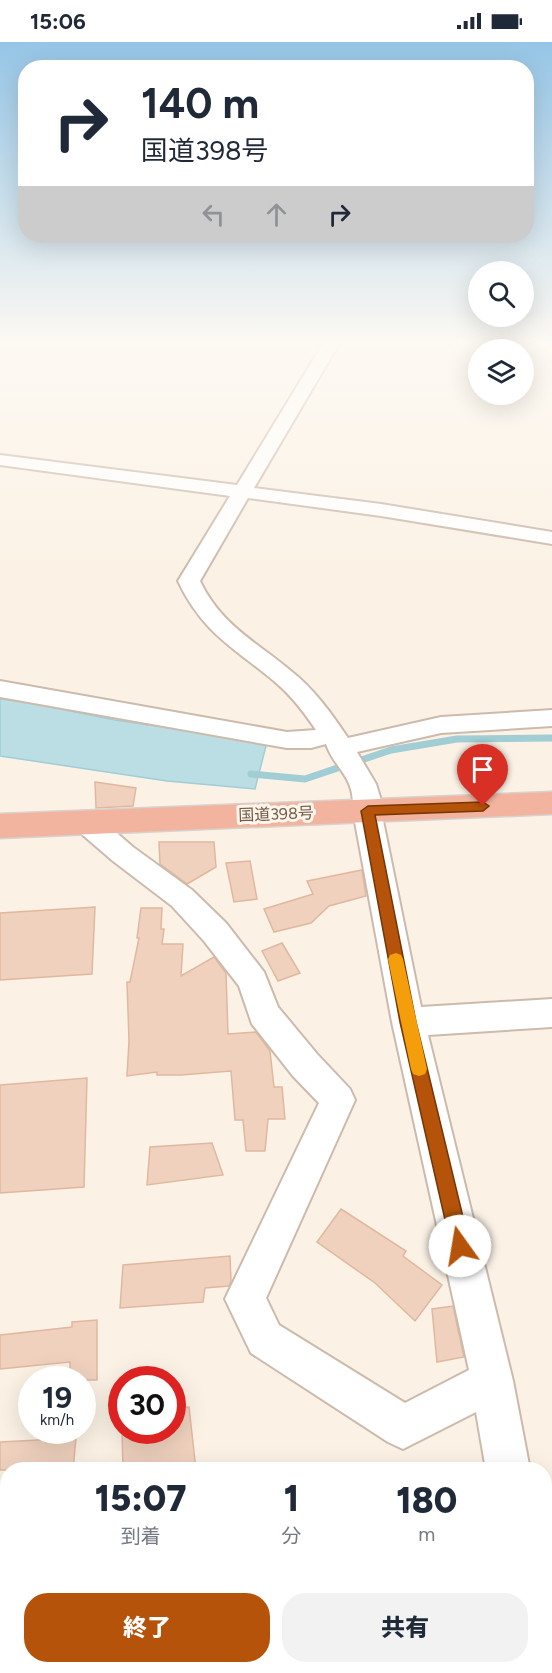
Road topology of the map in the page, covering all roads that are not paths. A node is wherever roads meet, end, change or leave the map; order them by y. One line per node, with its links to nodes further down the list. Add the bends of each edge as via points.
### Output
1 (286, 418): 3 (street)
2 (0, 460): 3 (street)
3 (241, 492): 4 (street); 7 (street, via 189,581 196,600 232,639 298,690)
4 (552, 538)
5 (0, 689): 7 (street)
6 (552, 718): 7 (street, via 441,726)
7 (339, 746): 8 (street)
8 (365, 796): 9 (highway, 国道398号); 10 (highway, 国道398号); 13 (street)
9 (552, 804)
10 (87, 823): 11 (highway, 国道398号); 14 (street, via 182,898 215,932 253,981 264,1014 338,1100 245,1299 265,1339 403,1426)
11 (0, 826)
12 (552, 1013): 13 (street)
13 (408, 1022): 14 (street)
14 (492, 1381): 15 (street)
15 (507, 1462)

